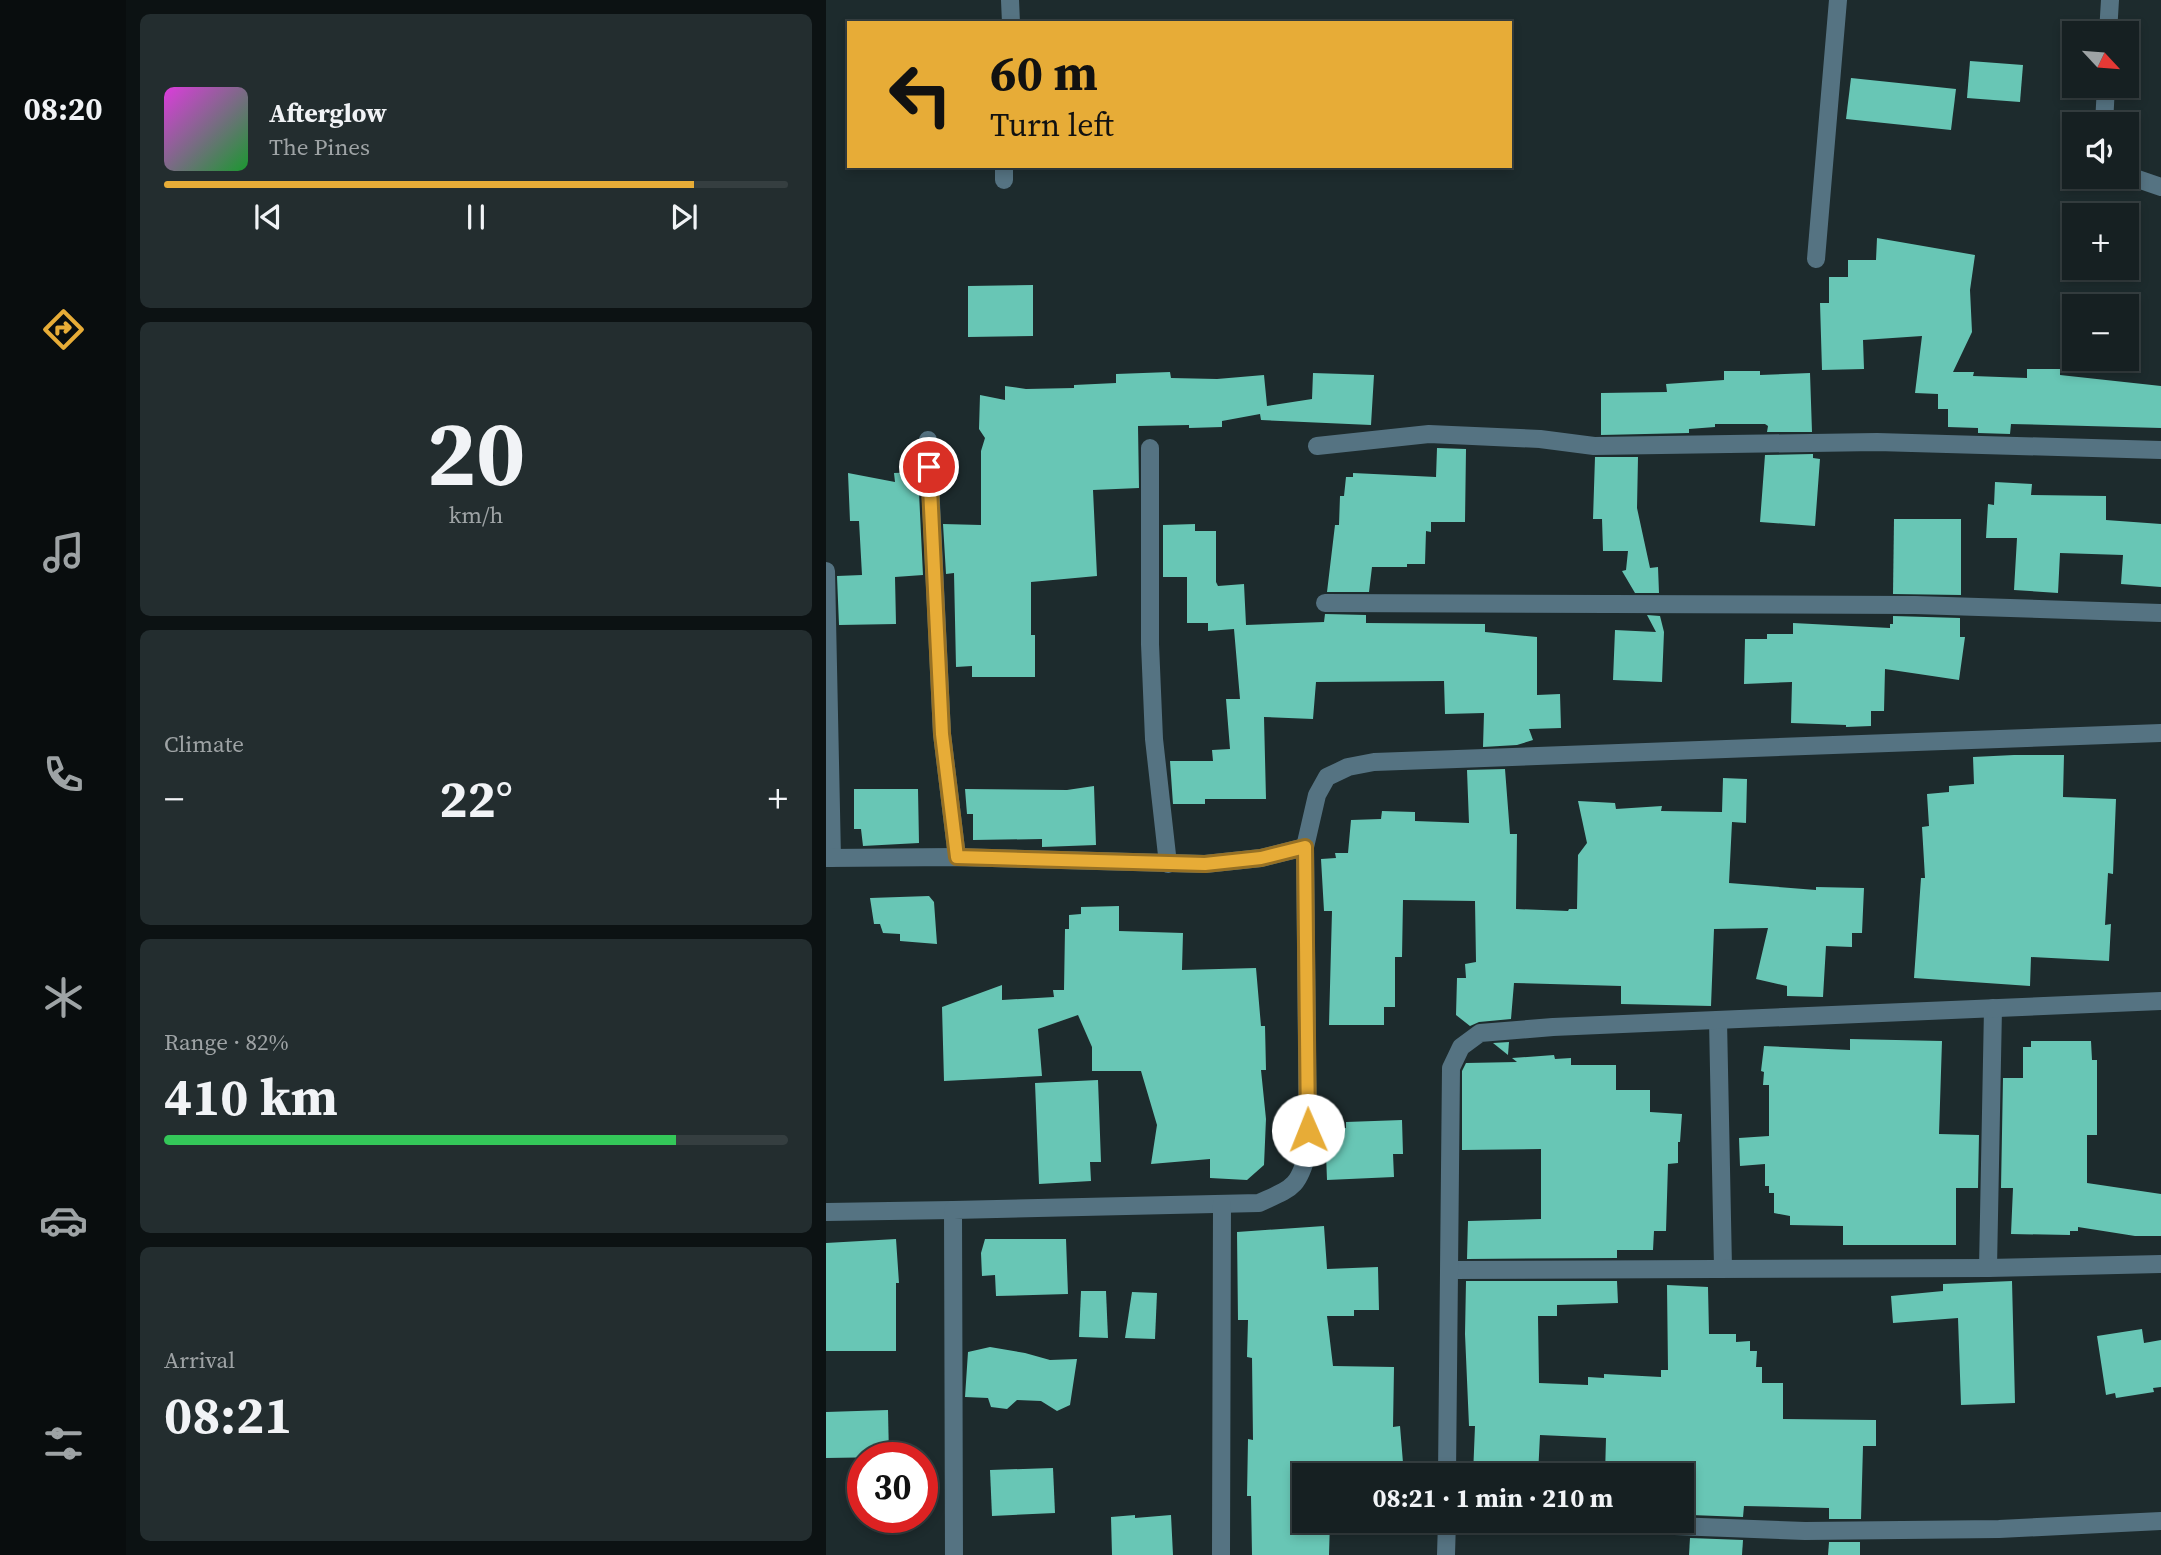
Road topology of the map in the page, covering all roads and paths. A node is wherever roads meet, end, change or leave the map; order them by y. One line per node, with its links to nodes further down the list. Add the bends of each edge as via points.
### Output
1 (1010, 0): 4 (street)
2 (1838, 0): 8 (street)
3 (2110, 0): 5 (street)
4 (1011, 21)
5 (2109, 21)
6 (2139, 179): 7 (street)
7 (2161, 187)
8 (1816, 259)
9 (928, 440): 18 (street, via 942,734)
10 (1317, 446): 12 (street, via 1429,435 1594,446 1877,442)
11 (1150, 448): 20 (street, via 1154,739)
12 (2161, 450)
13 (826, 571): 19 (street)
14 (1325, 603): 15 (street, via 1915,605)
15 (2161, 613)
16 (2161, 733): 17 (street, via 1374,762 1326,777)
17 (1305, 847): 20 (street, via 1261,858); 24 (street, via 1308,1150 1304,1170 1293,1188 1259,1203)
18 (957, 857): 19 (street); 20 (street)
19 (829, 858)
20 (1168, 864)
21 (2161, 1001): 22 (street)
22 (1993, 1008): 23 (street); 29 (street)
23 (1718, 1020): 28 (street); 30 (street, via 1480,1033 1461,1047 1451,1068)
24 (1222, 1204): 25 (street); 36 (street)
25 (953, 1210): 26 (street); 35 (street)
26 (826, 1212)
27 (2161, 1264): 29 (street)
28 (1723, 1268): 29 (street); 30 (street)
29 (1988, 1268)
30 (1451, 1270): 31 (street)
31 (1447, 1463)
32 (2161, 1521): 33 (street, via 1999,1529)
33 (1694, 1527)
34 (1447, 1533): 37 (street)
35 (954, 1555)
36 (1221, 1555)
37 (1446, 1555)

